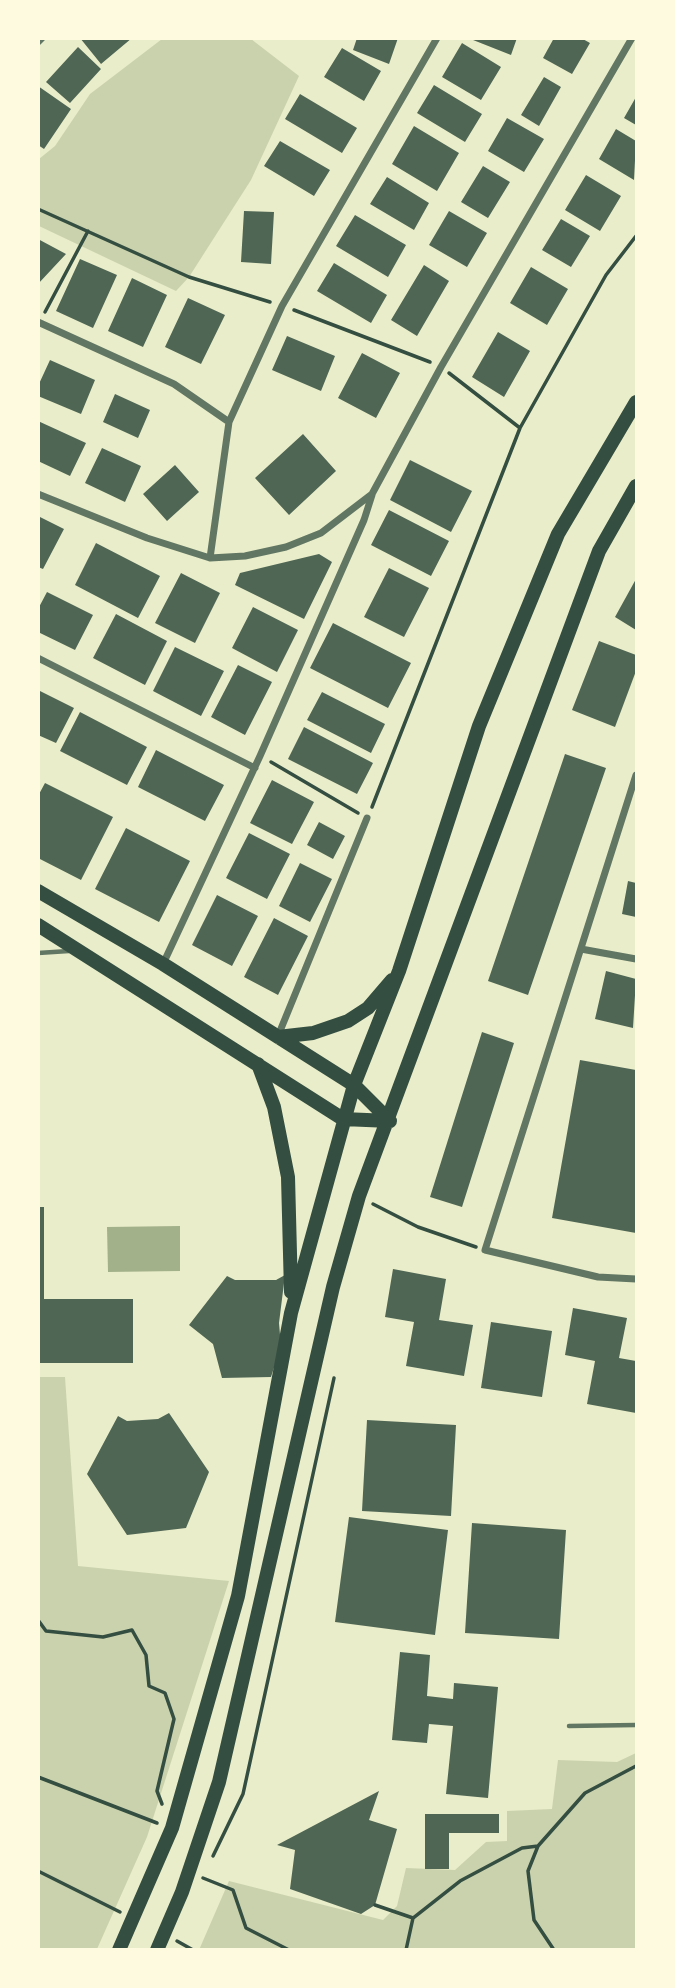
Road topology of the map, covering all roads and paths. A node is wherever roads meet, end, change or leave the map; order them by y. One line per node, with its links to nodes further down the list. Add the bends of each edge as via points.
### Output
1 (438, 38): 6 (street)
2 (632, 38): 8 (street)
3 (38, 209): 4 (path)
4 (88, 231): 6 (path, via 189,277); 7 (path)
5 (636, 236): 11 (path, via 606,275)
6 (282, 306): 8 (path); 10 (street)
7 (39, 322): 10 (street, via 174,384)
8 (442, 367): 11 (path); 14 (street)
9 (636, 402): 28 (main road, via 558,534 479,726)
10 (229, 422): 15 (street)
11 (520, 428): 20 (path)
12 (636, 485): 33 (main road, via 599,551)
13 (38, 494): 15 (street)
14 (372, 494): 15 (street, via 321,533 286,547); 17 (street)
15 (210, 558)
16 (38, 658): 18 (street)
17 (260, 756): 18 (street); 20 (path)
18 (255, 768): 27 (street)
19 (636, 775): 23 (street)
20 (367, 818): 29 (street)
21 (38, 891): 27 (main road)
22 (38, 925): 24 (main road)
23 (581, 949): 26 (street); 35 (street)
24 (82, 952): 25 (lane); 30 (main road)
25 (38, 953)
26 (636, 959)
27 (163, 964): 29 (main road)
28 (399, 971): 29 (main road, via 368,1007 348,1021 313,1033); 31 (main road)
29 (278, 1037): 31 (main road)
30 (258, 1063): 32 (main road); 37 (main road, via 274,1107 288,1177)
31 (354, 1085): 32 (main road); 33 (main road)
32 (343, 1119): 33 (main road); 37 (main road)
33 (390, 1121): 34 (main road)
34 (359, 1196): 35 (path, via 418,1227); 47 (main road, via 333,1287)
35 (485, 1250): 36 (street, via 598,1278)
36 (636, 1279)
37 (290, 1313): 44 (main road, via 238,1596)
38 (334, 1378): 47 (path, via 243,1794)
39 (38, 1620): 44 (path, via 46,1630 92,1636 132,1630 146,1655 149,1686 165,1693 174,1718 157,1790)
40 (636, 1725): 41 (lane)
41 (569, 1726)
42 (636, 1766): 45 (path, via 585,1793)
43 (38, 1777): 44 (path)
44 (172, 1828): 53 (main road)
45 (538, 1846): 51 (path, via 522,1848 460,1881); 58 (path, via 528,1871 534,1920)
46 (38, 1871): 48 (path)
47 (195, 1875): 49 (path); 54 (main road); 56 (path, via 233,1890 246,1928)
48 (66, 1885)
49 (197, 1887)
50 (375, 1905): 51 (path)
51 (413, 1918): 57 (path)
52 (173, 1938): 55 (path)
53 (119, 1950)
54 (156, 1950)
55 (168, 1950)
56 (289, 1950)
57 (406, 1950)
58 (554, 1950)

